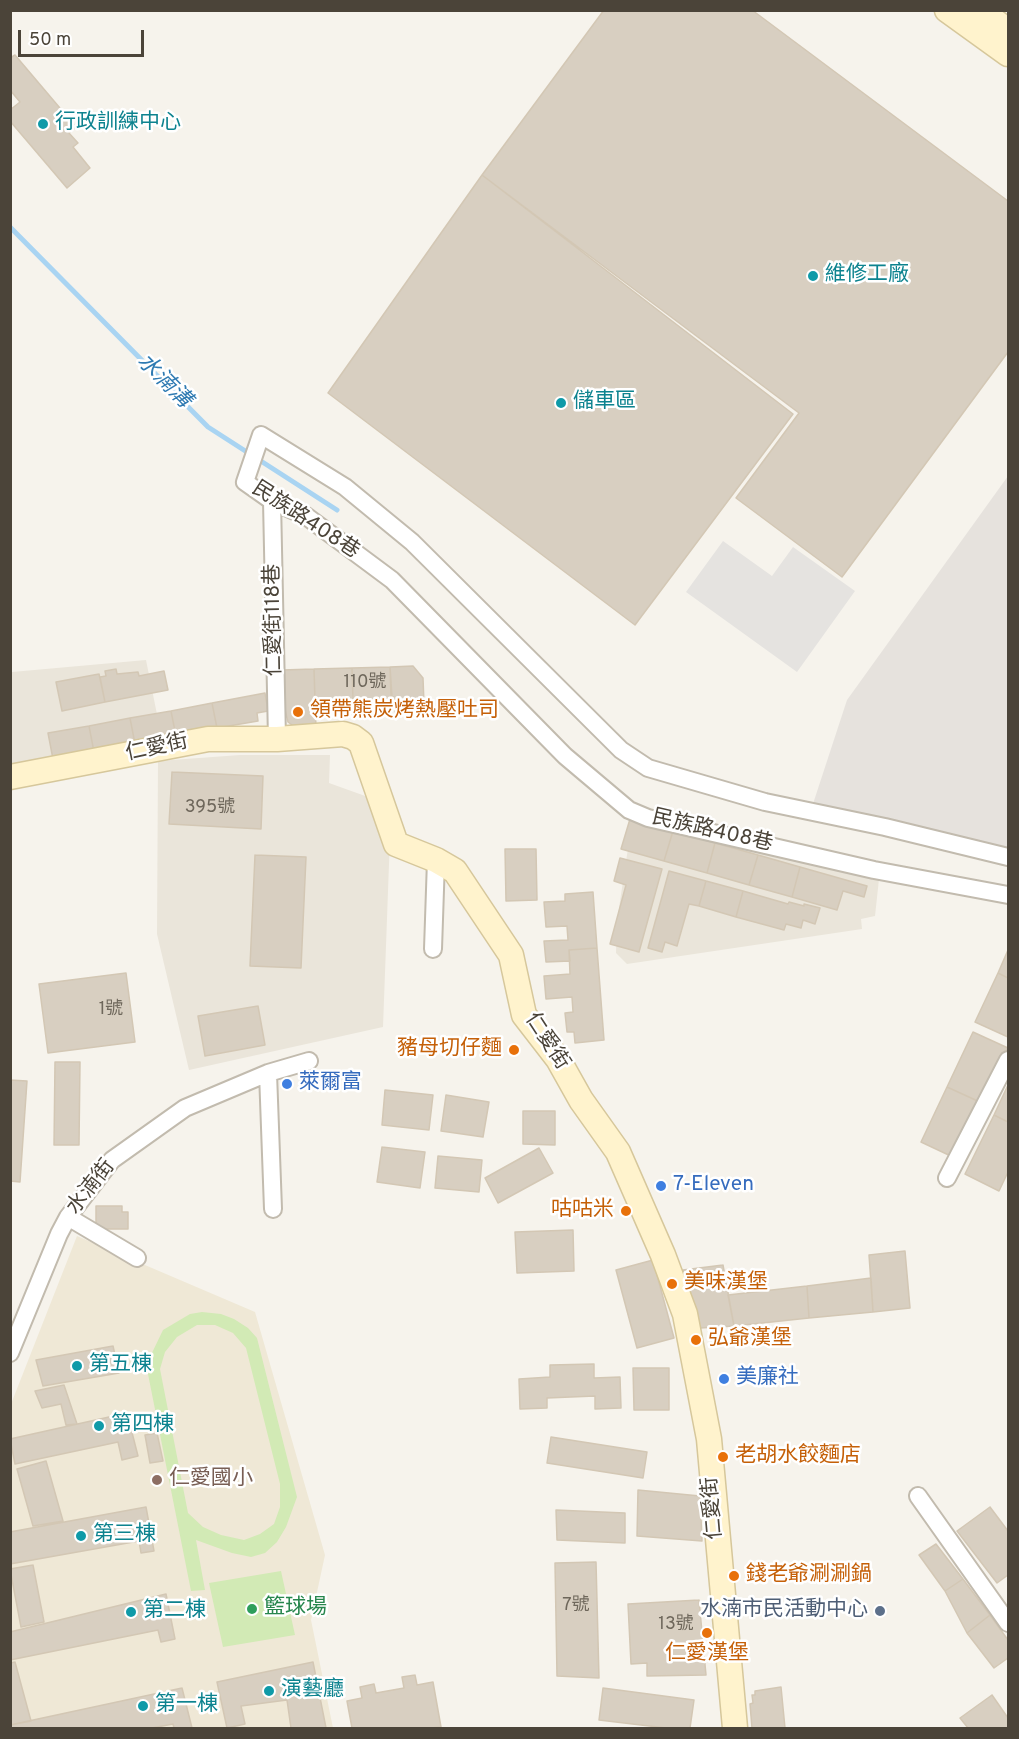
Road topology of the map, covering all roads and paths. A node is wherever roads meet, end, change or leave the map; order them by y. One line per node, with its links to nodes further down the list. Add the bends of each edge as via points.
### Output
1 (947, 10): 4 (street)
2 (980, 10): 3 (street)
3 (1008, 31)
4 (1008, 54)
5 (272, 501): 6 (street, 仁愛街118巷); 8 (street, 民族路408巷, via 245,483 261,435 345,487 412,542 621,750 648,768 765,802); 10 (street, 民族路408巷, via 306,516 392,580 565,756 629,810 648,818 874,870)
6 (277, 739): 7 (street, 仁愛街, via 208,739); 9 (street, 仁愛街, via 343,734 361,743 396,844)
7 (10, 777)
8 (1008, 857)
9 (436, 861): 11 (street); 22 (street, 仁愛街, via 455,871 511,955 524,1015 558,1059 621,1159 685,1314 709,1439)
10 (1008, 895)
11 (433, 949)
12 (1008, 1060): 15 (street)
13 (309, 1061): 14 (street, 水湳街)
14 (268, 1073): 16 (street); 17 (street, 水湳街, via 185,1108 112,1160)
15 (947, 1178)
16 (273, 1209)
17 (68, 1217): 18 (street); 19 (street, 水湳街)
18 (137, 1258)
19 (10, 1353)
20 (918, 1496): 21 (street)
21 (1008, 1623)
22 (735, 1728)

